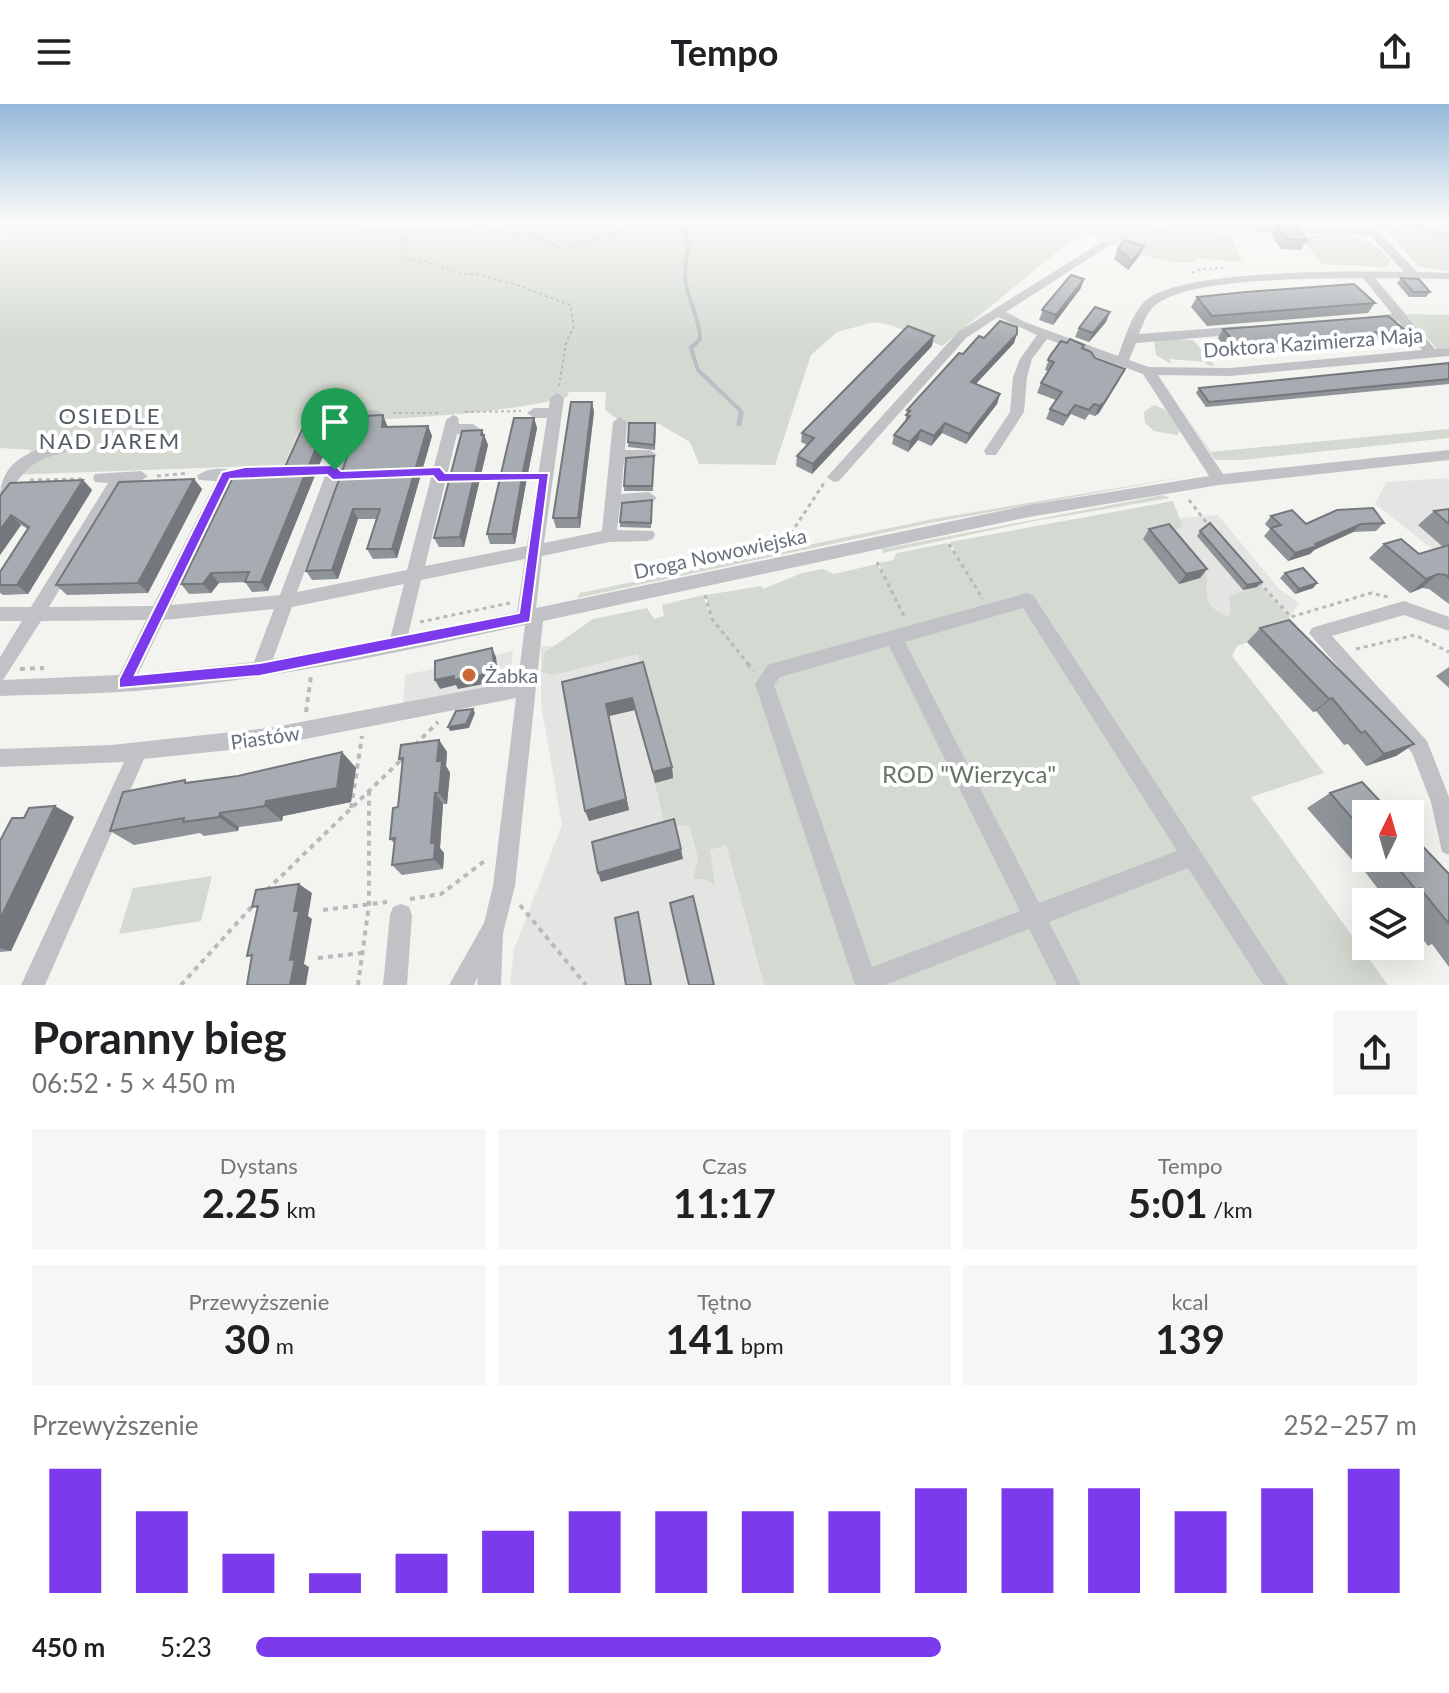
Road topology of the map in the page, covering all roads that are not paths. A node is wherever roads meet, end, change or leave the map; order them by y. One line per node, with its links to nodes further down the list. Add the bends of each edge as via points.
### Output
1 (1076, 263): 6 (street)
2 (1403, 263): 4 (street)
3 (1365, 274): 4 (street); 7 (street); 11 (street, via 1199,283 1169,290 1151,302)
4 (1413, 274): 5 (street)
5 (1449, 276)
6 (999, 313): 10 (street, Doktora Kazimierza Maja); 28 (street, via 962,335)
7 (1400, 317): 8 (street); 13 (street)
8 (1355, 321)
9 (1264, 328): 11 (street)
10 (1045, 333): 14 (street, Doktora Kazimierza Maja); 21 (street, via 1026,359 1017,412)
11 (1131, 339): 14 (street)
12 (1449, 352): 13 (street, Doktora Kazimierza Maja)
13 (1432, 354): 15 (street, Doktora Kazimierza Maja, via 1230,372)
14 (1122, 361): 15 (street, Doktora Kazimierza Maja)
15 (1148, 371): 30 (street)
16 (534, 413): 36 (street, via 556,405)
17 (377, 415): 38 (street, via 357,411)
18 (620, 422): 22 (street)
19 (473, 429): 37 (street, via 452,424)
20 (81, 443): 31 (street, via 35,455)
21 (991, 451)
22 (617, 455): 23 (street); 33 (street)
23 (650, 455)
24 (1449, 455): 30 (street, Droga Nowowiejska)
25 (141, 476): 27 (street)
26 (204, 476): 40 (street, via 230,475)
27 (119, 477): 29 (street); 42 (street)
28 (834, 477)
29 (100, 478)
30 (1219, 480): 39 (street, Droga Nowowiejska, via 1029,511)
31 (6, 485)
32 (649, 498): 33 (street)
33 (612, 500): 35 (street)
34 (647, 535): 35 (street)
35 (609, 536): 36 (street)
36 (533, 554): 37 (street); 39 (street)
37 (412, 578): 38 (street); 45 (street)
38 (286, 601): 40 (street); 46 (street)
39 (529, 611): 45 (street, Droga Nowowiejska); 50 (street)
40 (158, 613): 42 (street); 48 (street)
41 (0, 614): 42 (street)
42 (35, 616): 47 (street)
43 (1449, 624): 53 (street, via 1404,608 1318,633 1420,747 1441,802)
44 (903, 635): 54 (street, via 1027,600); 56 (street); 58 (street, via 774,671 764,684)
45 (397, 645): 46 (street, Droga Nowowiejska)
46 (260, 669): 48 (street, Droga Nowowiejska)
47 (1, 671)
48 (124, 683): 49 (street, Droga Nowowiejska)
49 (0, 688)
50 (527, 688): 51 (street, Piastów, via 269,737); 57 (street, via 504,886)
51 (138, 752): 52 (street, Piastów); 59 (street)
52 (0, 758)
53 (1449, 845)
54 (1192, 856): 56 (street); 64 (street)
55 (401, 915): 60 (street)
56 (1034, 917): 58 (street); 63 (street)
57 (494, 927): 61 (street); 62 (street)
58 (866, 983)
59 (33, 985)
60 (395, 985)
61 (461, 985)
62 (489, 985)
63 (1069, 985)
64 (1276, 985)

